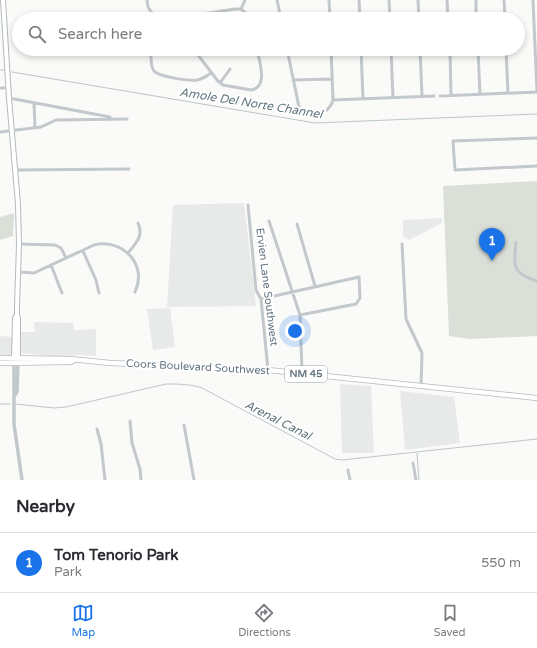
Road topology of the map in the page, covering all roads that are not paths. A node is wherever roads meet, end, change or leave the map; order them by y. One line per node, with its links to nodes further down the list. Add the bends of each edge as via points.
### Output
1 (3, 0): 14 (main road)
2 (147, 0): 15 (street)
3 (244, 0): 13 (street)
4 (277, 0): 18 (street)
5 (329, 0): 19 (street)
6 (359, 0): 20 (street)
7 (389, 0): 21 (street)
8 (418, 0): 22 (street)
9 (447, 0): 23 (street)
10 (476, 0): 24 (street)
11 (504, 0): 25 (street)
12 (533, 0): 45 (street)
13 (241, 9): 16 (street); 17 (street)
14 (2, 12): 26 (main road)
15 (151, 12)
16 (216, 12)
17 (245, 12)
18 (280, 12)
19 (330, 12)
20 (360, 12)
21 (390, 12)
22 (419, 12)
23 (448, 12)
24 (476, 12)
25 (505, 12)
26 (2, 28): 44 (main road)
27 (151, 56): 39 (street, via 154,71 161,75 191,80 203,78)
28 (198, 56): 39 (street)
29 (258, 56): 42 (street, via 262,80 255,90)
30 (288, 56): 41 (street)
31 (331, 56): 40 (street)
32 (361, 56): 54 (street)
33 (391, 56): 53 (street)
34 (420, 56): 48 (street)
35 (450, 56): 51 (street)
36 (478, 56): 47 (street)
37 (506, 56): 46 (street)
38 (230, 69): 42 (street)
39 (211, 73): 42 (street)
40 (332, 79): 41 (street); 55 (street)
41 (293, 80): 55 (street, via 301,109 324,111 330,108)
42 (220, 83)
43 (0, 88): 44 (street)
44 (8, 88): 52 (main road)
45 (537, 92): 46 (street)
46 (508, 93): 47 (street)
47 (480, 95): 51 (street)
48 (422, 96): 49 (street); 53 (street)
49 (434, 96)
50 (440, 96): 51 (street)
51 (452, 96)
52 (9, 98): 56 (street); 60 (main road)
53 (393, 98): 54 (street)
54 (363, 99): 55 (street)
55 (333, 100)
56 (34, 103): 57 (street); 59 (street)
57 (113, 118): 58 (street); 59 (street, via 56,120)
58 (127, 119)
59 (35, 128): 60 (street)
60 (11, 130): 61 (street); 65 (main road)
61 (0, 132)
62 (537, 138): 63 (street, via 454,141 455,170)
63 (537, 166)
64 (129, 169): 65 (street)
65 (16, 170): 71 (main road)
66 (248, 205): 84 (street, Ervien Lane Southwest, via 256,290)
67 (269, 221): 81 (street)
68 (138, 223): 74 (street, via 140,235)
69 (297, 224): 79 (street)
70 (516, 242): 78 (street, via 516,268 519,273)
71 (19, 244): 75 (street, via 55,245); 77 (main road)
72 (402, 244): 91 (street, via 406,319 422,353)
73 (83, 251): 74 (street, via 94,245 105,244 119,247); 75 (street); 83 (street)
74 (128, 253): 80 (street, via 138,268)
75 (66, 258): 76 (street)
76 (51, 266): 77 (street, via 34,273); 82 (street)
77 (18, 272): 87 (main road)
78 (537, 281)
79 (315, 286): 81 (street); 85 (street, via 359,276 360,298 356,304)
80 (135, 292)
81 (292, 292): 84 (street); 85 (street)
82 (62, 293)
83 (99, 293)
84 (261, 299): 89 (street, Ervien Lane Southwest)
85 (300, 315): 90 (street)
86 (0, 358): 87 (main road, Coors Boulevard Southwest / NM 45)
87 (16, 360): 88 (main road, Coors Boulevard Southwest); 89 (main road, Coors Boulevard Southwest / NM 45, via 71,359); 98 (street, via 13,393 14,427)
88 (0, 363)
89 (268, 370): 90 (main road, Coors Boulevard Southwest / NM 45)
90 (302, 373): 91 (main road, Coors Boulevard Southwest / NM 45)
91 (421, 386): 92 (main road, Coors Boulevard Southwest / NM 45)
92 (537, 398)
93 (130, 421): 100 (street, via 132,443)
94 (184, 425): 101 (street)
95 (97, 429): 99 (street)
96 (413, 463): 103 (street)
97 (348, 470): 102 (street)
98 (22, 480)
99 (105, 480)
100 (141, 480)
101 (194, 480)
102 (350, 480)
103 (416, 480)

